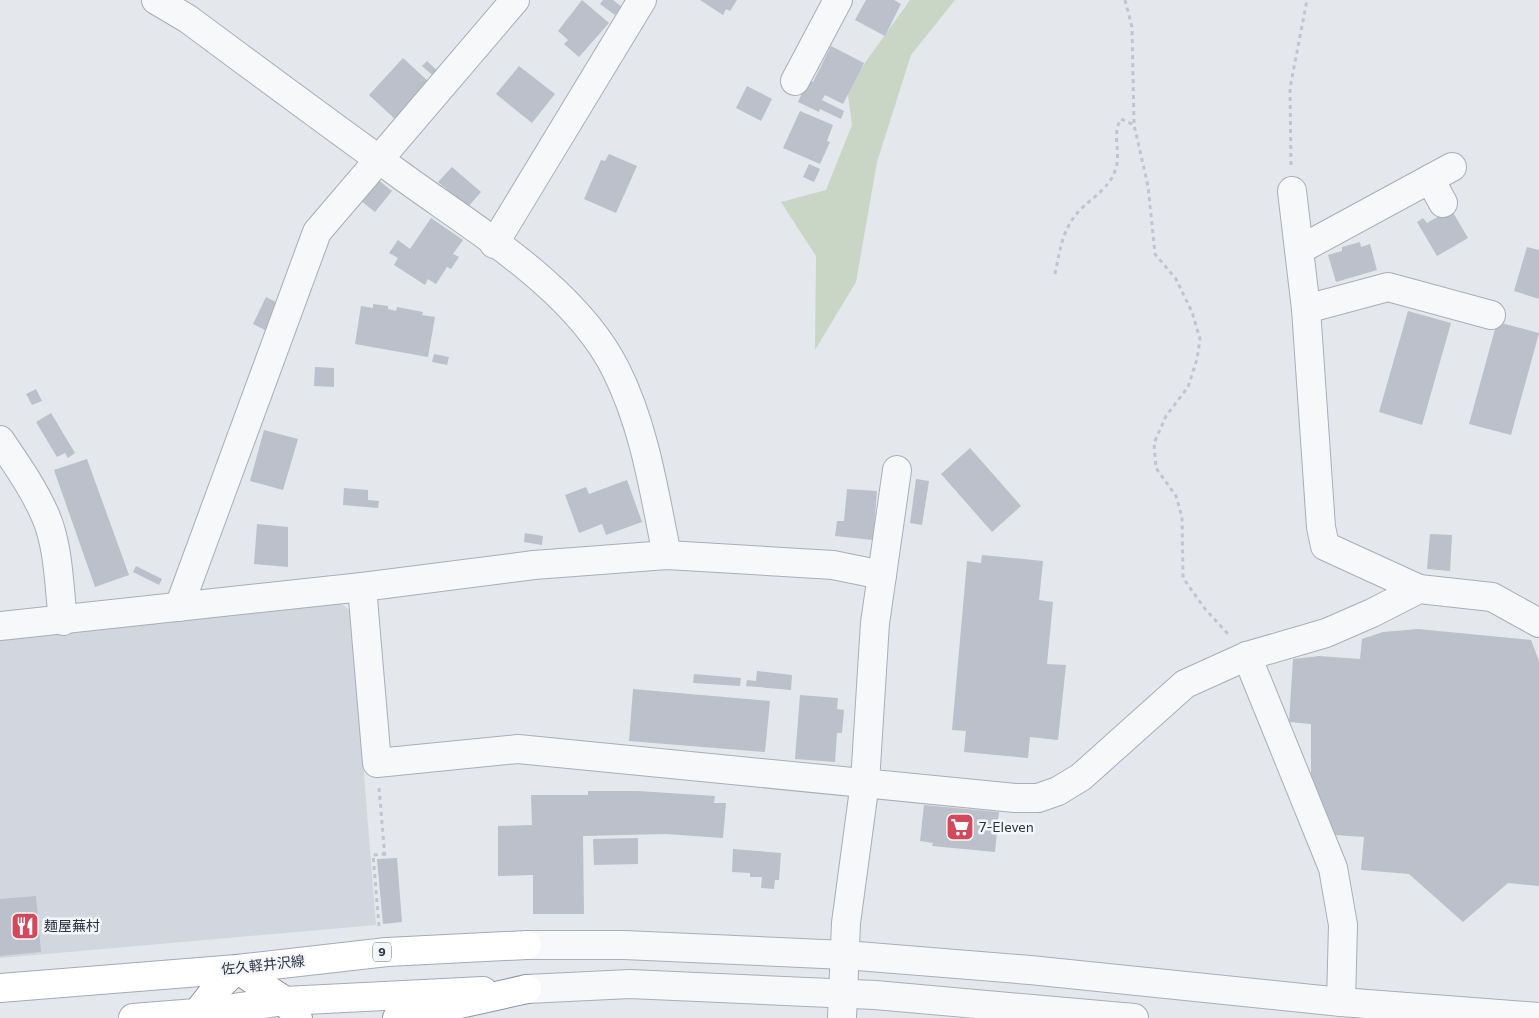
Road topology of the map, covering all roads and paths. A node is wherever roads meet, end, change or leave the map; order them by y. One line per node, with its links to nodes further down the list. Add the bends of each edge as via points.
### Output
1 (156, 0): 9 (street, via 188,19)
2 (515, 0): 9 (street)
3 (642, 0): 12 (street)
4 (838, 0): 7 (street)
5 (1125, 0): 8 (path, via 1132,27)
6 (1307, 0): 10 (path, via 1290,88)
7 (795, 81)
8 (1134, 125): 14 (path, via 1121,119 1116,128 1116,170 1109,184 1073,218 1061,243); 27 (path, via 1148,186 1155,254 1176,280 1192,312 1200,339 1188,387 1166,416 1154,443 1156,468 1176,496 1182,517 1183,578 1205,609)
9 (378, 159): 12 (street); 23 (street, via 317,232)
10 (1292, 191): 13 (street)
11 (1443, 203): 13 (street, via 1441,173)
12 (494, 244): 19 (street, via 546,282 574,310 616,368 646,451)
13 (1299, 250): 15 (street)
14 (1055, 274)
15 (1306, 310): 16 (street, via 1388,287); 22 (street, via 1324,546)
16 (1491, 315)
17 (0, 440): 24 (street, via 31,485 47,519)
18 (897, 470): 20 (street)
19 (667, 555): 20 (street, via 833,565); 21 (street, via 534,565)
20 (882, 575): 29 (street, via 875,623)
21 (362, 587): 23 (street); 28 (street)
22 (1419, 589): 25 (street, via 1492,597); 27 (street, via 1326,633)
23 (180, 607): 24 (street)
24 (64, 620): 26 (street)
25 (1539, 623)
26 (0, 626)
27 (1247, 656): 29 (street, via 1185,684 1081,776 1058,791 1038,798); 36 (street, via 1334,868 1344,925)
28 (377, 763): 29 (street, via 518,749); 30 (path, via 385,856 374,856)
29 (865, 782): 32 (street)
30 (380, 934)
31 (527, 945): 32 (street, via 624,945); 33 (main road, 佐久軽井沢線 / 9, via 386,952)
32 (844, 954): 36 (street); 37 (street)
33 (237, 969): 34 (main road, 佐久軽井沢線 / 9); 38 (main road); 39 (main road)
34 (0, 988)
35 (527, 989): 37 (street, via 630,984); 38 (main road); 42 (main road)
36 (1341, 1002): 40 (street)
37 (843, 1006): 43 (street, via 875,995)
38 (291, 1009): 39 (main road)
39 (194, 1016): 41 (main road)
40 (1539, 1017)
41 (133, 1018)
42 (397, 1018)
43 (1134, 1018)

